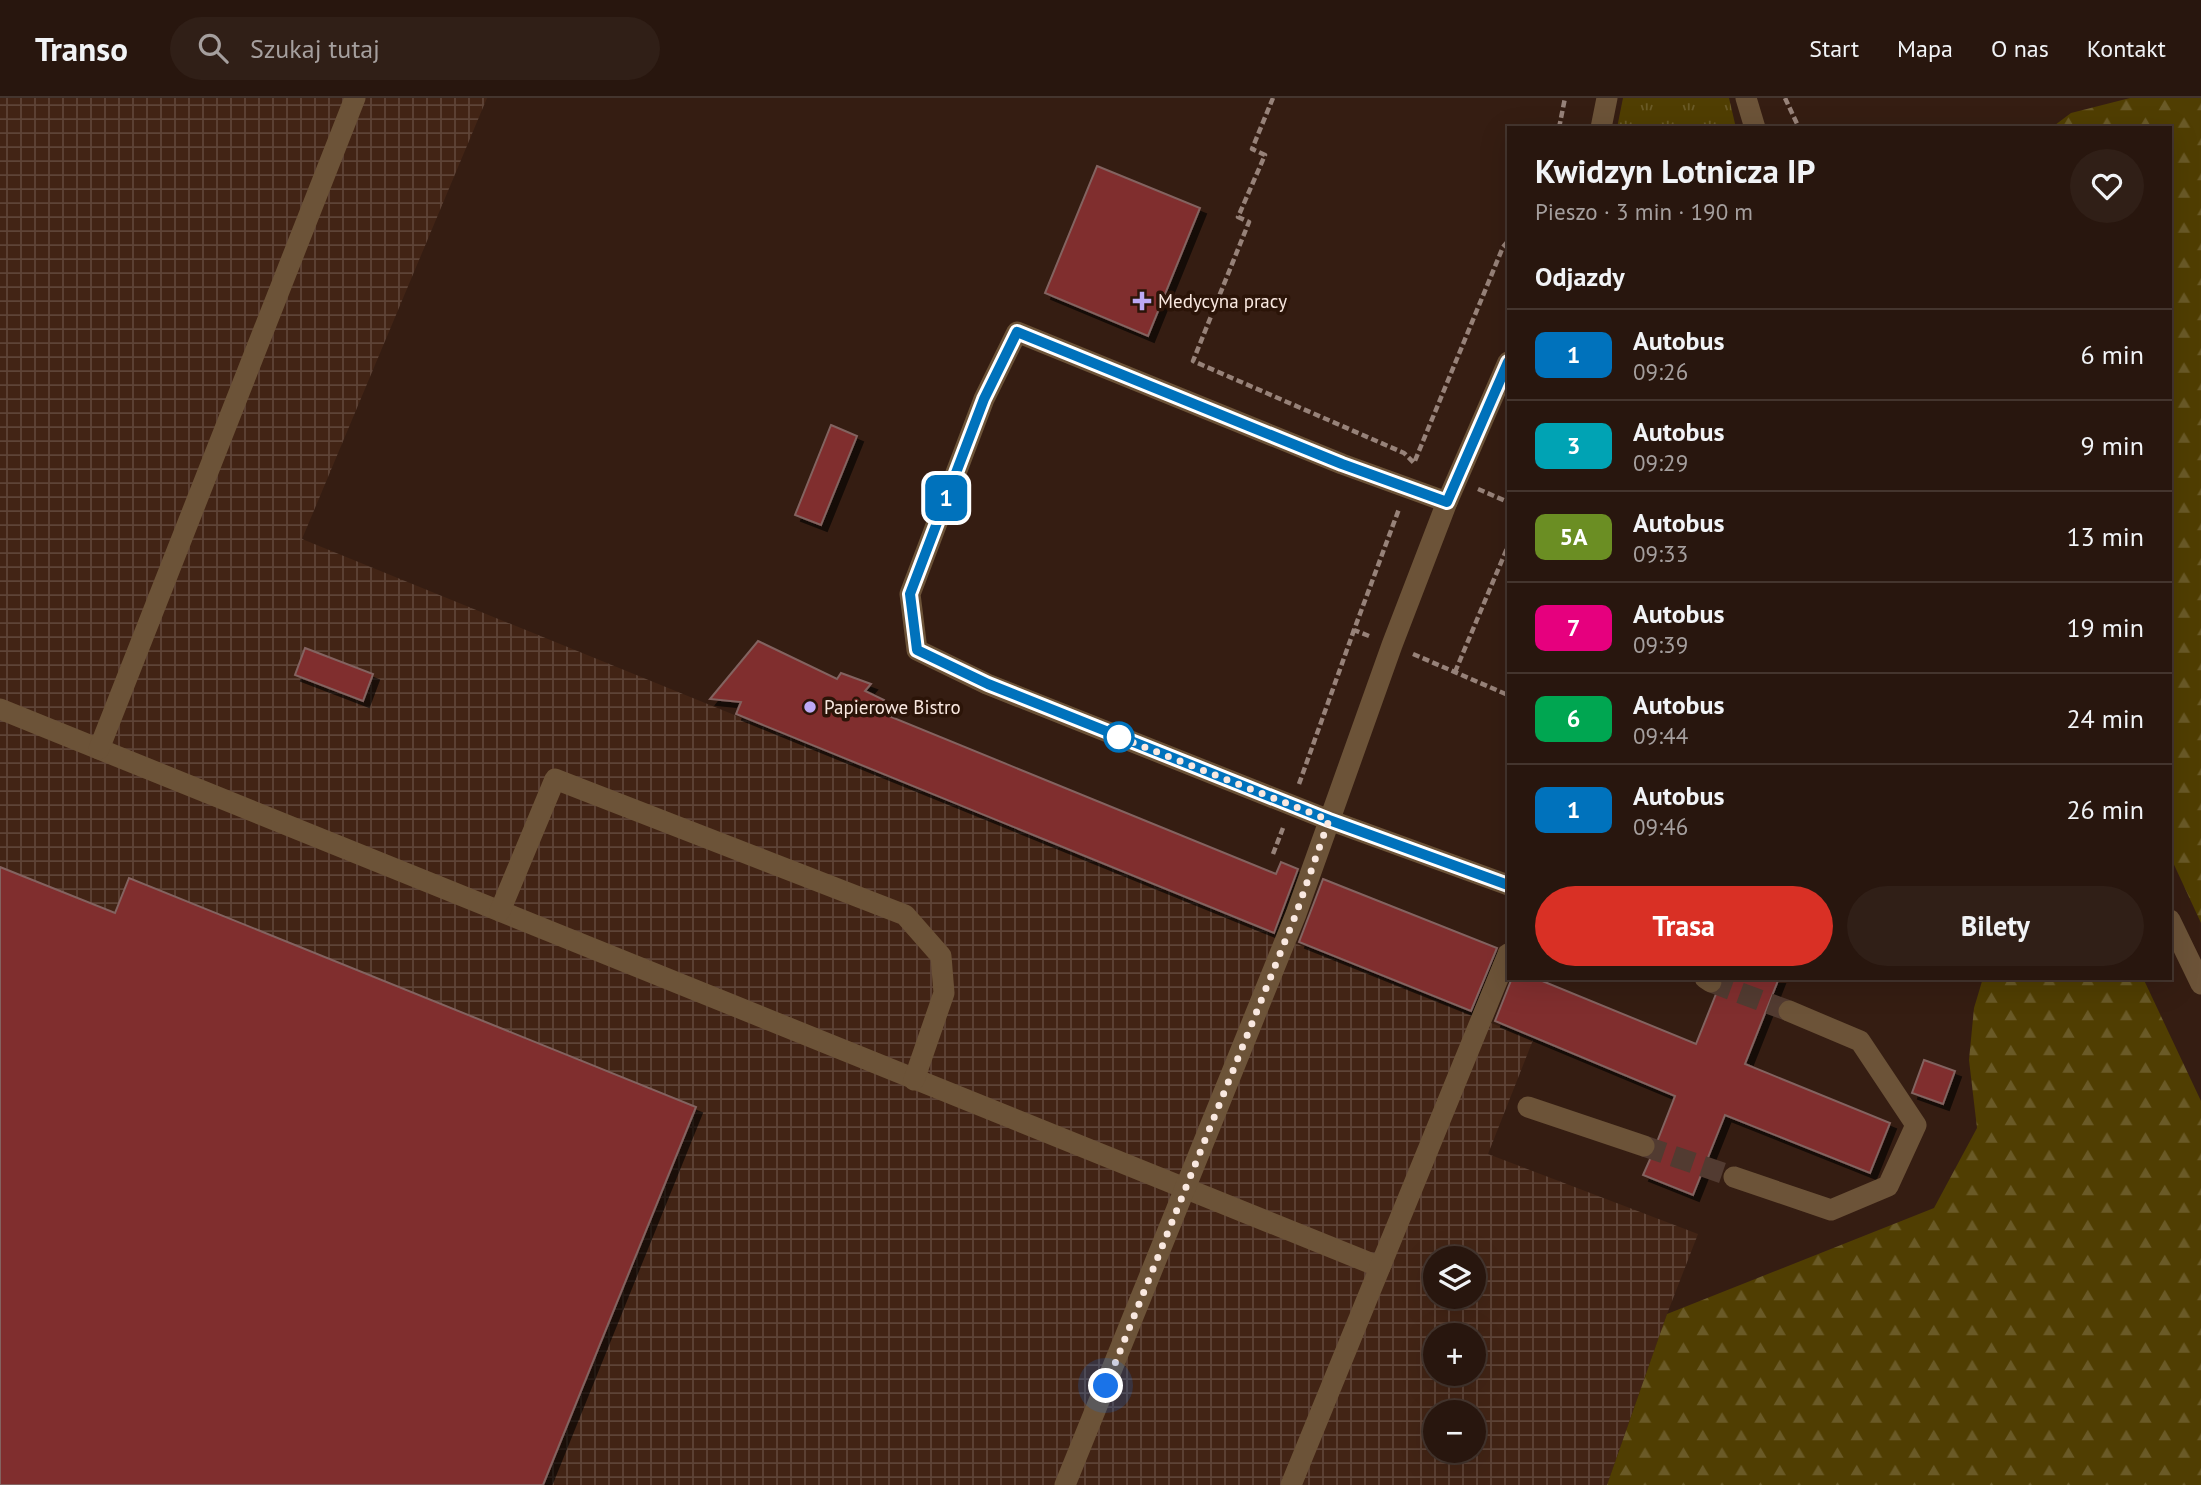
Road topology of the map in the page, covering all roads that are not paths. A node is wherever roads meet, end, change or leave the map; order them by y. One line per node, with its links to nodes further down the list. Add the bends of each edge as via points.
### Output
1 (355, 98): 9 (lane)
2 (1606, 98): 4 (lane)
3 (1746, 98): 5 (lane)
4 (1601, 126)
5 (1754, 126)
6 (1507, 364): 7 (lane)
7 (1447, 502): 10 (lane); 10 (lane, via 1017,332 984,399 910,594 917,650 988,684)
8 (0, 709): 9 (lane)
9 (99, 749): 12 (lane)
10 (1329, 820): 11 (lane); 21 (lane)
11 (1507, 885)
12 (500, 911): 17 (lane); 17 (lane, via 555,779 905,915 941,956 944,993)
13 (2172, 924): 15 (lane)
14 (1507, 956): 22 (lane)
15 (2201, 984)
16 (1789, 1012): 20 (lane, via 1860,1041 1916,1125 1888,1186 1831,1210)
17 (914, 1080): 21 (lane)
18 (1528, 1107): 19 (lane)
19 (1644, 1146)
20 (1734, 1177)
21 (1187, 1188): 22 (lane); 23 (lane)
22 (1380, 1268): 24 (lane)
23 (1065, 1485)
24 (1291, 1485)

